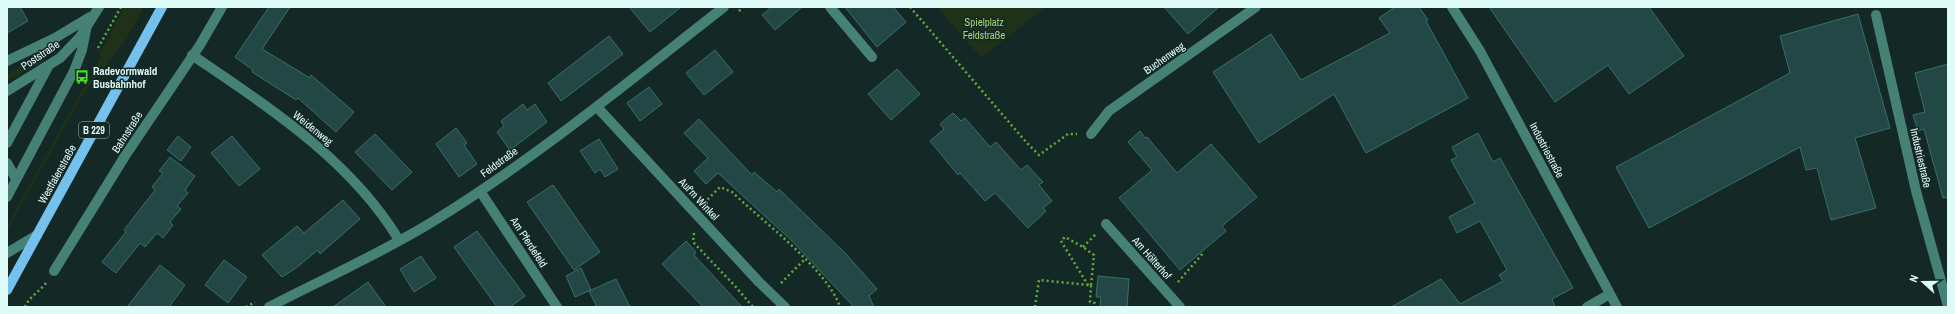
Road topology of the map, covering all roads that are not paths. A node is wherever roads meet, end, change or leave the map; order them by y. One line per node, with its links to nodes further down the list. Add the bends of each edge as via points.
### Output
1 (162, 7): 23 (main road, Westfalenstraße / B 229)
2 (222, 7): 10 (street, Bahnstraße)
3 (724, 7): 15 (street, Feldstraße)
4 (830, 7): 11 (street)
5 (1256, 7): 16 (street, Buchenweg, via 1109,111)
6 (1452, 7): 28 (street, Industriestraße, via 1480,51)
7 (96, 11): 9 (street, Poststraße); 12 (street, Poststraße, via 55,38)
8 (1876, 15): 29 (street, Industriestraße, via 1916,191)
9 (87, 25): 13 (street, Poststraße, via 71,48); 19 (street, via 82,50 74,70)
10 (192, 55): 24 (street, Weidenweg, via 271,110 334,160 386,219); 26 (street, Bahnstraße, via 125,156)
11 (872, 57)
12 (7, 61)
13 (48, 67): 14 (street, Poststraße); 17 (street)
14 (7, 90)
15 (597, 107): 20 (street, Feldstraße); 32 (street, Auf'm Winkel)
16 (1092, 134)
17 (7, 143)
18 (7, 163): 19 (street)
19 (16, 179): 21 (street)
20 (480, 191): 24 (street, Feldstraße); 31 (street, Am Pferdefeld)
21 (7, 197)
22 (1106, 224): 33 (street, Am Hölterhof)
23 (37, 235): 25 (street); 27 (main road, Westfalenstraße / B 229)
24 (399, 240): 30 (street, Feldstraße)
25 (7, 252)
26 (54, 271)
27 (7, 290)
28 (1610, 294): 34 (street); 35 (street, Industriestraße)
29 (1948, 306)
30 (269, 307)
31 (557, 307)
32 (785, 307)
33 (1180, 307)
34 (1587, 307)
35 (1617, 307)

